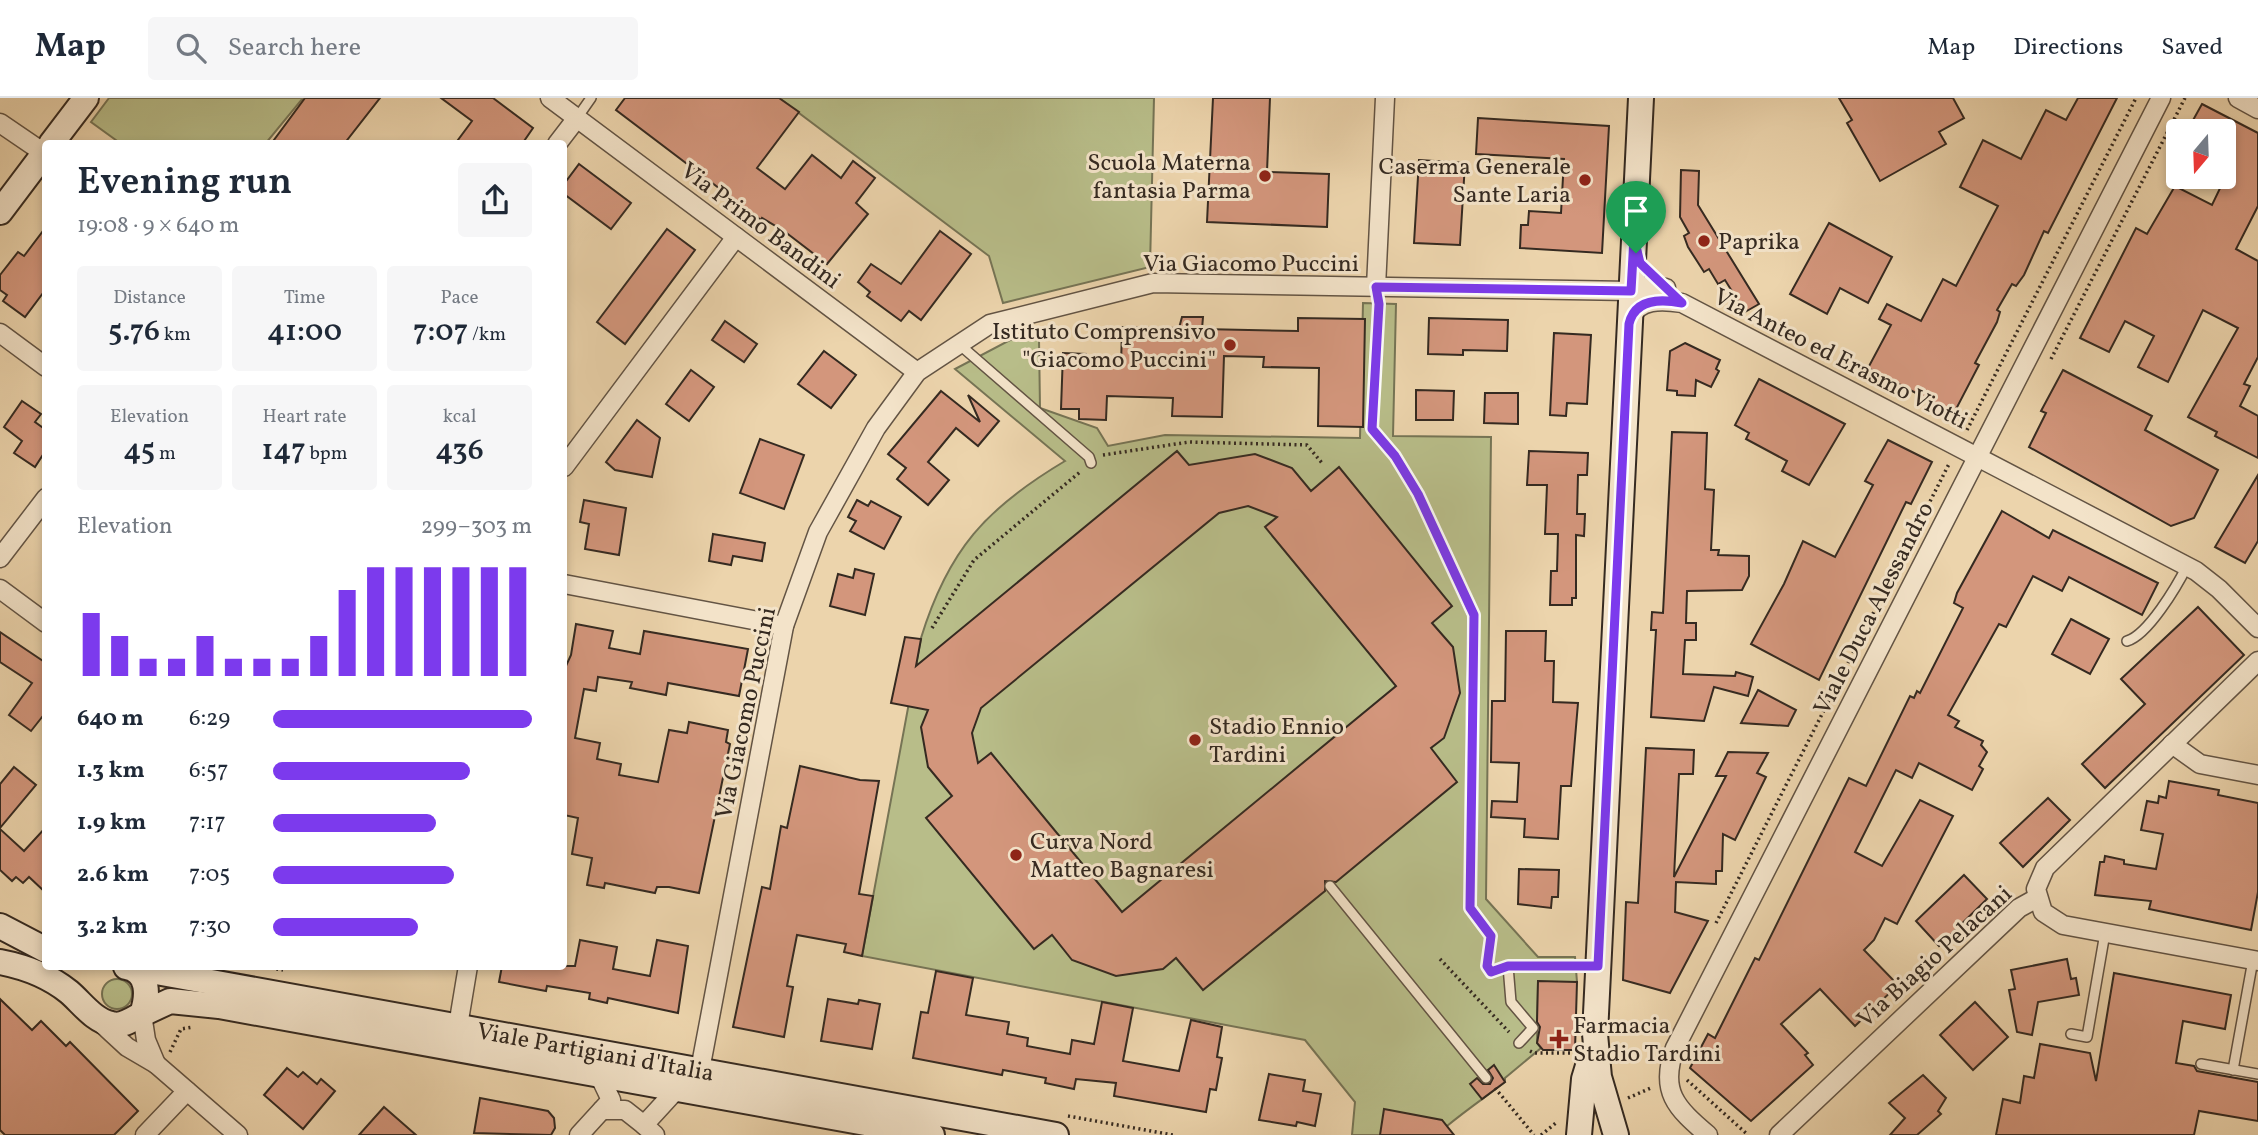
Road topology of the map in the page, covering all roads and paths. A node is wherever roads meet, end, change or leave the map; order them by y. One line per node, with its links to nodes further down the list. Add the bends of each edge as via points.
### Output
1 (86, 98): 12 (main road)
2 (550, 98): 10 (street, Via Primo Bandini)
3 (591, 98): 10 (lane)
4 (1385, 98): 19 (street)
5 (1640, 98): 18 (main road)
6 (2136, 98): 28 (path)
7 (2161, 98): 30 (street, Viale Duca Alessandro)
8 (2238, 98): 9 (street)
9 (2258, 108)
10 (577, 118): 13 (street); 17 (street, Via Primo Bandini)
11 (0, 122): 14 (street)
12 (54, 140)
13 (560, 140)
14 (42, 146)
15 (42, 156): 16 (main road)
16 (0, 212)
17 (736, 237): 27 (street, Via Primo Bandini); 31 (street)
18 (1634, 238): 20 (street, Via Anteo ed Erasmo Viotti, via 1640,263); 21 (main road)
19 (1376, 287): 21 (street, Via Giacomo Puccini); 25 (street, Via Giacomo Puccini, via 1153,282 990,324); 55 (lane, via 1372,429 1418,494 1474,615 1470,908 1491,936 1487,966 1491,972)
20 (1666, 288): 21 (street, via 1649,285); 22 (street, Via Anteo ed Erasmo Viotti)
21 (1631, 291): 23 (main road)
22 (1682, 303): 23 (street, Via Anteo ed Erasmo Viotti, via 1651,302 1635,310); 28 (street, Via Anteo ed Erasmo Viotti)
23 (1629, 324): 56 (main road)
24 (0, 334): 26 (street)
25 (960, 345): 27 (street, Via Giacomo Puccini); 32 (lane)
26 (42, 364)
27 (917, 372): 40 (street, Via Giacomo Puccini, via 876,428 818,532)
28 (1954, 454): 29 (path); 30 (street, Via Anteo ed Erasmo Viotti); 50 (path)
29 (1942, 457)
30 (1978, 457): 36 (street, Via Anteo ed Erasmo Viotti); 89 (street, Viale Duca Alessandro, via 1675,1048 1667,1074 1671,1093)
31 (567, 463)
32 (1091, 463): 33 (path, via 1099,456 1189,442 1307,445); 41 (path, via 974,560)
33 (1322, 463)
34 (42, 503): 35 (street)
35 (0, 558)
36 (2187, 566): 42 (street, Via Anteo ed Erasmo Viotti, via 2212,582); 43 (lane, via 2137,637)
37 (567, 585): 40 (street)
38 (0, 589): 39 (street)
39 (42, 620)
40 (784, 626): 69 (street, Via Giacomo Puccini)
41 (932, 628)
42 (2258, 628)
43 (2127, 641)
44 (2258, 661): 45 (street, Via Biagio Pelacani)
45 (2172, 744): 46 (street, via 2200,764); 48 (street, Via Biagio Pelacani, via 2045,867 2037,881)
46 (2258, 775)
47 (1330, 886): 72 (lane)
48 (2036, 898): 51 (street, via 2043,912 2056,922); 91 (street, Via Biagio Pelacani, via 2019,908)
49 (0, 926): 52 (main road)
50 (1711, 933)
51 (2105, 933): 53 (street); 63 (lane, via 2087,1037)
52 (42, 948)
53 (2256, 960): 68 (lane)
54 (3, 962): 60 (main road, Viale Partigiani d'Italia, via 41,973)
55 (1508, 966): 56 (lane); 65 (lane, via 1511,1002 1533,1028)
56 (1598, 966): 62 (main road)
57 (132, 970): 61 (main road, Viale Partigiani d'Italia, via 143,977 147,992)
58 (467, 970): 64 (street)
59 (191, 971): 64 (main road, Viale Partigiani d'Italia)
60 (91, 1013): 61 (main road, Viale Partigiani d'Italia, via 112,1024 124,1024); 66 (street, via 127,1046)
61 (142, 1014): 64 (main road, Viale Partigiani d'Italia, via 170,1001); 66 (street)
62 (1595, 1034): 87 (main road, via 1584,1079); 88 (main road, via 1600,1085)
63 (2071, 1034)
64 (456, 1037): 69 (main road, Viale Partigiani d'Italia); 71 (main road, Viale Partigiani d'Italia)
65 (1519, 1043)
66 (156, 1064): 78 (street)
67 (2201, 1064): 68 (lane)
68 (2233, 1069): 70 (lane)
69 (700, 1070): 85 (main road, Viale Partigiani d'Italia)
70 (2258, 1074)
71 (599, 1075): 77 (main road, Viale Partigiani d'Italia); 79 (street, via 611,1100)
72 (1486, 1077)
73 (1655, 1077): 76 (path)
74 (1685, 1077): 90 (path)
75 (1495, 1088): 86 (path)
76 (1653, 1088)
77 (677, 1089): 80 (street); 84 (main road, Viale Partigiani d'Italia)
78 (187, 1091): 81 (street); 82 (street)
79 (602, 1110): 80 (street, via 625,1110); 83 (street)
80 (650, 1130)
81 (145, 1135)
82 (238, 1135)
83 (579, 1135)
84 (932, 1135)
85 (1056, 1135)
86 (1534, 1135)
87 (1579, 1135)
88 (1616, 1135)
89 (1708, 1135)
90 (1748, 1135)
91 (1779, 1135)

